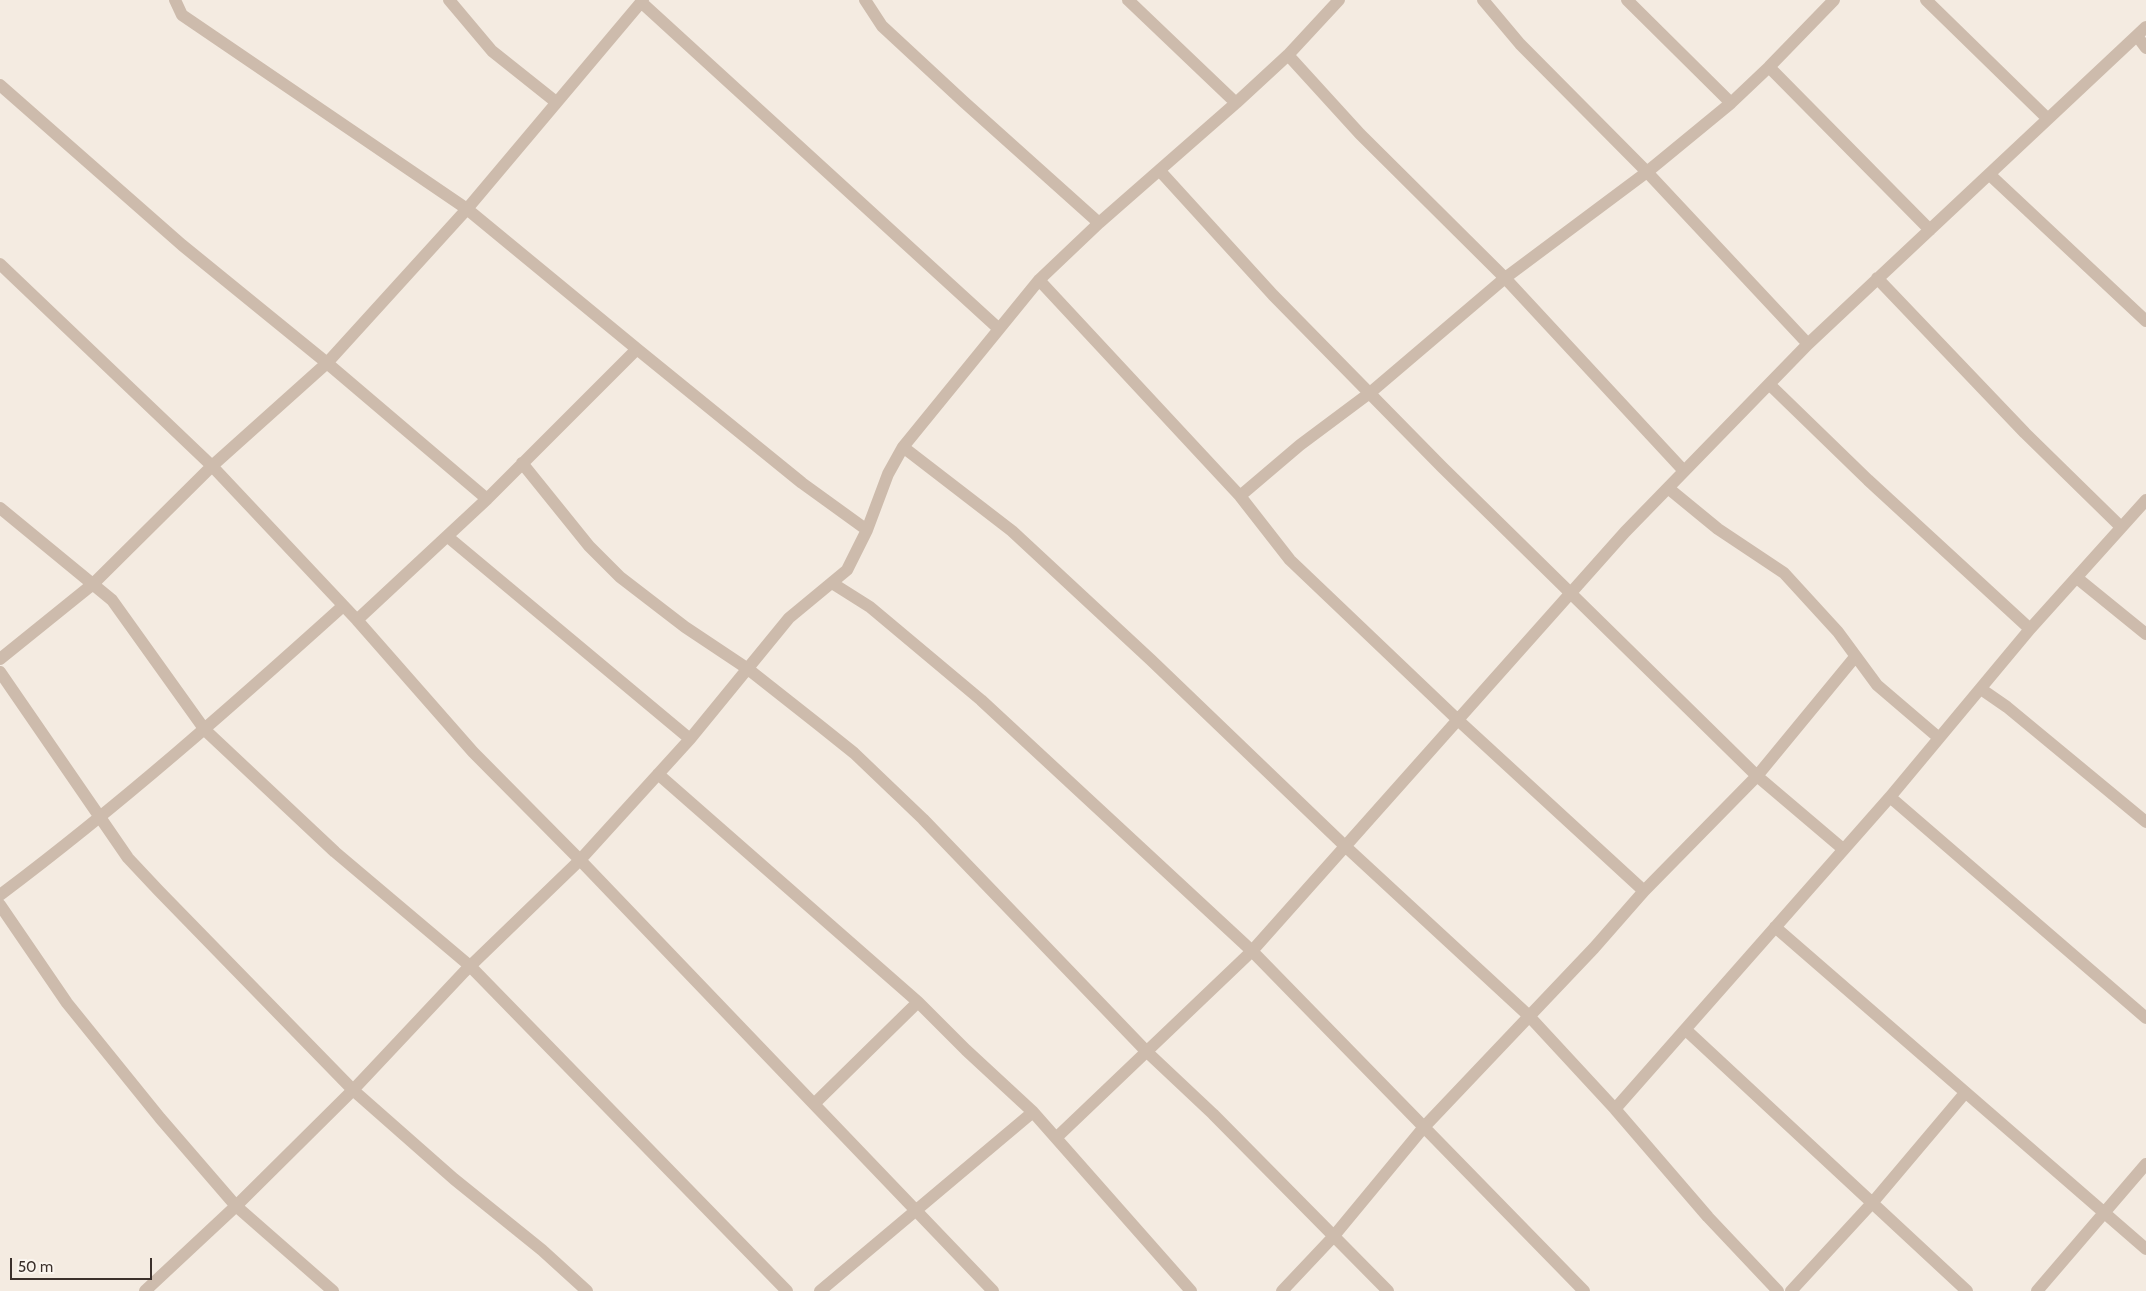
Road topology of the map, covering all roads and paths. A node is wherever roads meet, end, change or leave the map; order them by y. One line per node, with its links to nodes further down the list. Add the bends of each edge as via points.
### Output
1 (174, 0): 24 (street, via 182,15)
2 (448, 0): 17 (street, via 492,51)
3 (865, 0): 25 (street, via 889,32)
4 (1128, 0): 18 (street)
5 (1339, 0): 14 (street)
6 (1483, 0): 22 (street, via 1520,44)
7 (1627, 0): 19 (street)
8 (1834, 0): 15 (street)
9 (1926, 0): 20 (street)
10 (642, 1): 17 (street); 32 (street)
11 (2146, 27): 12 (street)
12 (2136, 36): 13 (street); 20 (street)
13 (2146, 48)
14 (1288, 55): 18 (street); 28 (street, via 1360,134)
15 (1770, 67): 19 (street); 26 (street)
16 (0, 85): 35 (street, via 182,245)
17 (556, 102): 24 (street)
18 (1236, 103): 21 (street)
19 (1730, 103): 22 (street)
20 (2048, 119): 23 (street)
21 (1160, 172): 25 (street); 37 (street)
22 (1647, 172): 28 (street); 33 (street)
23 (1990, 175): 26 (street); 31 (street)
24 (467, 209): 34 (street); 35 (street)
25 (1099, 222): 30 (street)
26 (1930, 230): 29 (street)
27 (0, 264): 40 (street)
28 (1505, 278): 37 (street); 41 (street)
29 (1877, 278): 33 (street); 47 (street, via 2025,434)
30 (1039, 280): 32 (street); 43 (street)
31 (2146, 321)
32 (999, 329): 38 (street)
33 (1808, 344): 36 (street)
34 (637, 349): 39 (street); 48 (street, via 809,488)
35 (327, 363): 40 (street); 44 (street)
36 (1769, 384): 41 (street); 56 (street)
37 (1371, 392): 43 (street, via 1300,445); 53 (street)
38 (903, 447): 48 (street, via 888,474); 72 (street, via 1012,531)
39 (522, 463): 44 (street); 60 (street, via 589,546 620,577 685,627)
40 (212, 466): 52 (street); 54 (street)
41 (1684, 471): 42 (street)
42 (1668, 488): 53 (street); 58 (street, via 1718,529 1784,573 1819,609)
43 (1240, 496): 63 (street, via 1290,560)
44 (488, 499): 49 (street)
45 (2146, 500): 47 (street)
46 (0, 508): 52 (street)
47 (2121, 527): 50 (street)
48 (867, 530): 51 (street, via 847,570)
49 (448, 537): 55 (street); 66 (street)
50 (2077, 578): 56 (street); 57 (street)
51 (832, 583): 60 (street, via 789,618); 79 (street, via 870,607 980,700)
52 (93, 584): 59 (street); 64 (street, via 112,600)
53 (1572, 595): 63 (street); 68 (street)
54 (343, 606): 55 (street); 64 (street)
55 (357, 620): 74 (street, via 473,752)
56 (2030, 629): 62 (street)
57 (2146, 634)
58 (1855, 657): 65 (street, via 1877,686); 68 (street)
59 (0, 659)
60 (748, 669): 66 (street); 85 (street, via 854,753 916,812)
61 (0, 672): 70 (street)
62 (1981, 689): 65 (street); 71 (street)
63 (1459, 721): 72 (street); 75 (street)
64 (205, 730): 70 (street); 80 (street, via 342,859)
65 (1939, 738): 69 (street)
66 (690, 739): 67 (street)
67 (658, 774): 74 (street); 81 (street)
68 (1757, 776): 73 (street); 75 (street)
69 (1890, 796): 73 (street); 83 (street)
70 (100, 816): 76 (street); 86 (street, via 128,858)
71 (2146, 822)
72 (1346, 847): 79 (street); 82 (street)
73 (1843, 849): 78 (street)
74 (580, 860): 80 (street); 88 (street)
75 (1644, 891): 82 (street)
76 (0, 895)
77 (0, 905): 95 (street, via 99,1044)
78 (1775, 927): 84 (street); 87 (street)
79 (1252, 951): 85 (street); 91 (street)
80 (470, 966): 86 (street); 103 (street)
81 (918, 1002): 88 (street); 90 (street)
82 (1528, 1015): 89 (street); 91 (street)
83 (2146, 1018)
84 (1686, 1030): 89 (street); 94 (street)
85 (1146, 1051): 92 (street); 98 (street, via 1213,1114)
86 (353, 1090): 95 (street); 102 (street)
87 (1965, 1093): 94 (street); 97 (street)
88 (814, 1104): 96 (street)
89 (1615, 1109): 110 (street)
90 (1032, 1112): 92 (street); 96 (street)
91 (1424, 1127): 98 (street); 109 (street)
92 (1056, 1137): 106 (street)
93 (2146, 1164): 97 (street)
94 (1873, 1202): 111 (street); 112 (street)
95 (236, 1206): 100 (street); 101 (street)
96 (917, 1210): 104 (street); 105 (street)
97 (2104, 1212): 99 (street); 113 (street)
98 (1333, 1237): 107 (street); 108 (street)
99 (2146, 1249)
100 (145, 1291)
101 (334, 1291)
102 (587, 1291)
103 (787, 1291)
104 (820, 1291)
105 (993, 1291)
106 (1191, 1291)
107 (1282, 1291)
108 (1388, 1291)
109 (1584, 1291)
110 (1778, 1291)
111 (1791, 1291)
112 (1967, 1291)
113 (2037, 1291)

